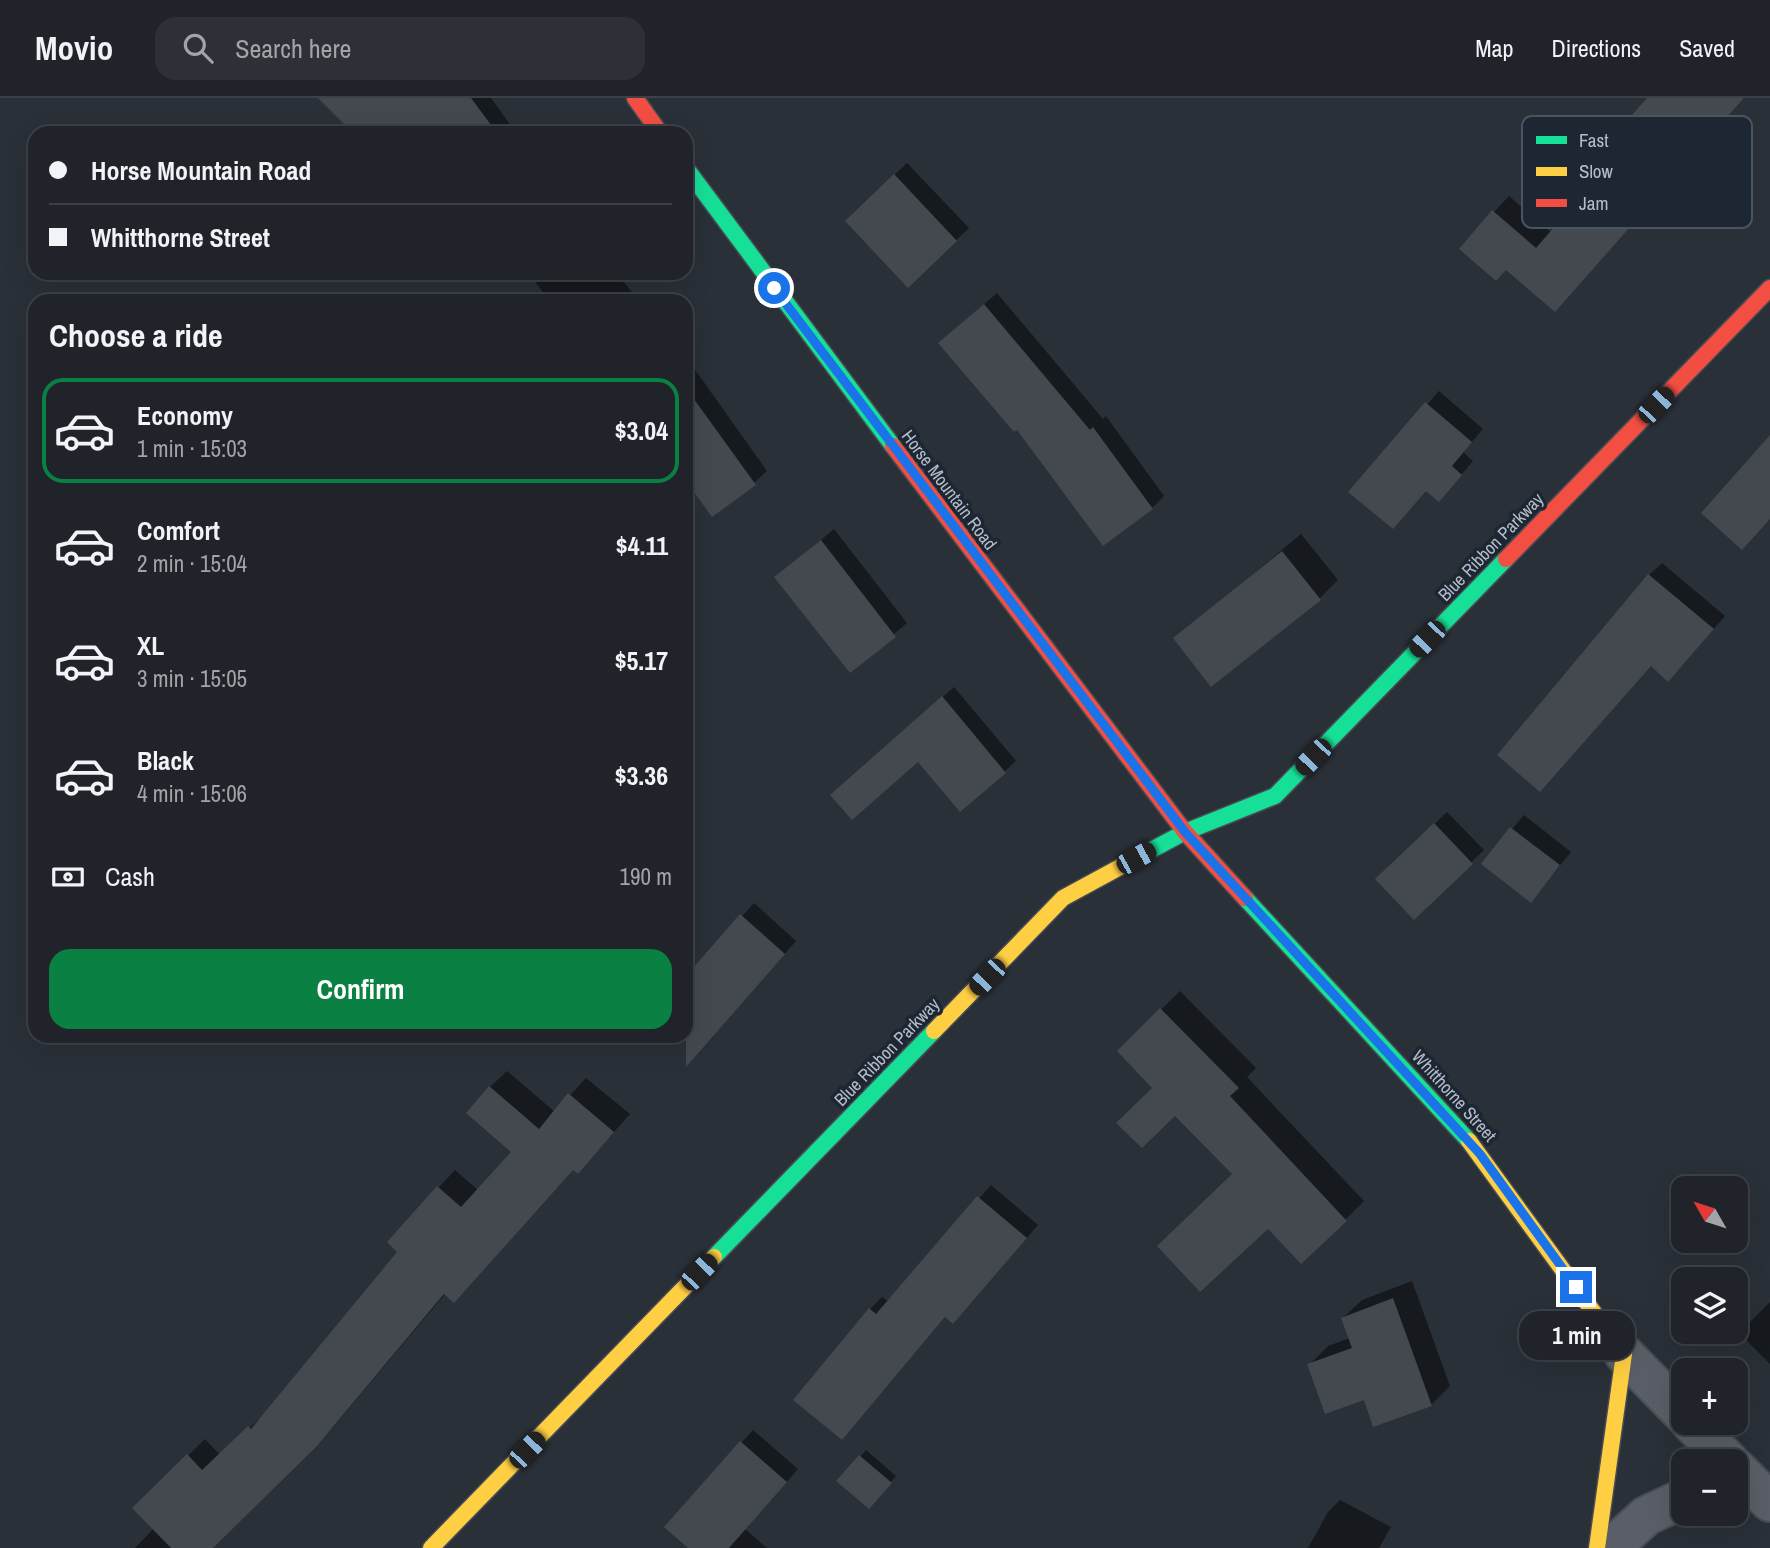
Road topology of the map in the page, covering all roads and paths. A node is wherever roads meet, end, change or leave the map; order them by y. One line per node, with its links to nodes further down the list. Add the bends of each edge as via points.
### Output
1 (635, 98): 2 (street)
2 (655, 126)
3 (693, 178): 5 (street, Horse Mountain Road)
4 (1770, 288): 5 (street, Blue Ribbon Parkway, via 1275,796)
5 (1185, 832): 6 (street, Whitthorne Street, via 1480,1154); 11 (street, Blue Ribbon Parkway, via 1063,898)
6 (1624, 1354): 7 (street); 12 (street)
7 (1671, 1402)
8 (1702, 1435): 9 (street)
9 (1715, 1449)
10 (1671, 1504): 13 (street, via 1646,1516)
11 (431, 1548)
12 (1597, 1548)
13 (1611, 1548)

